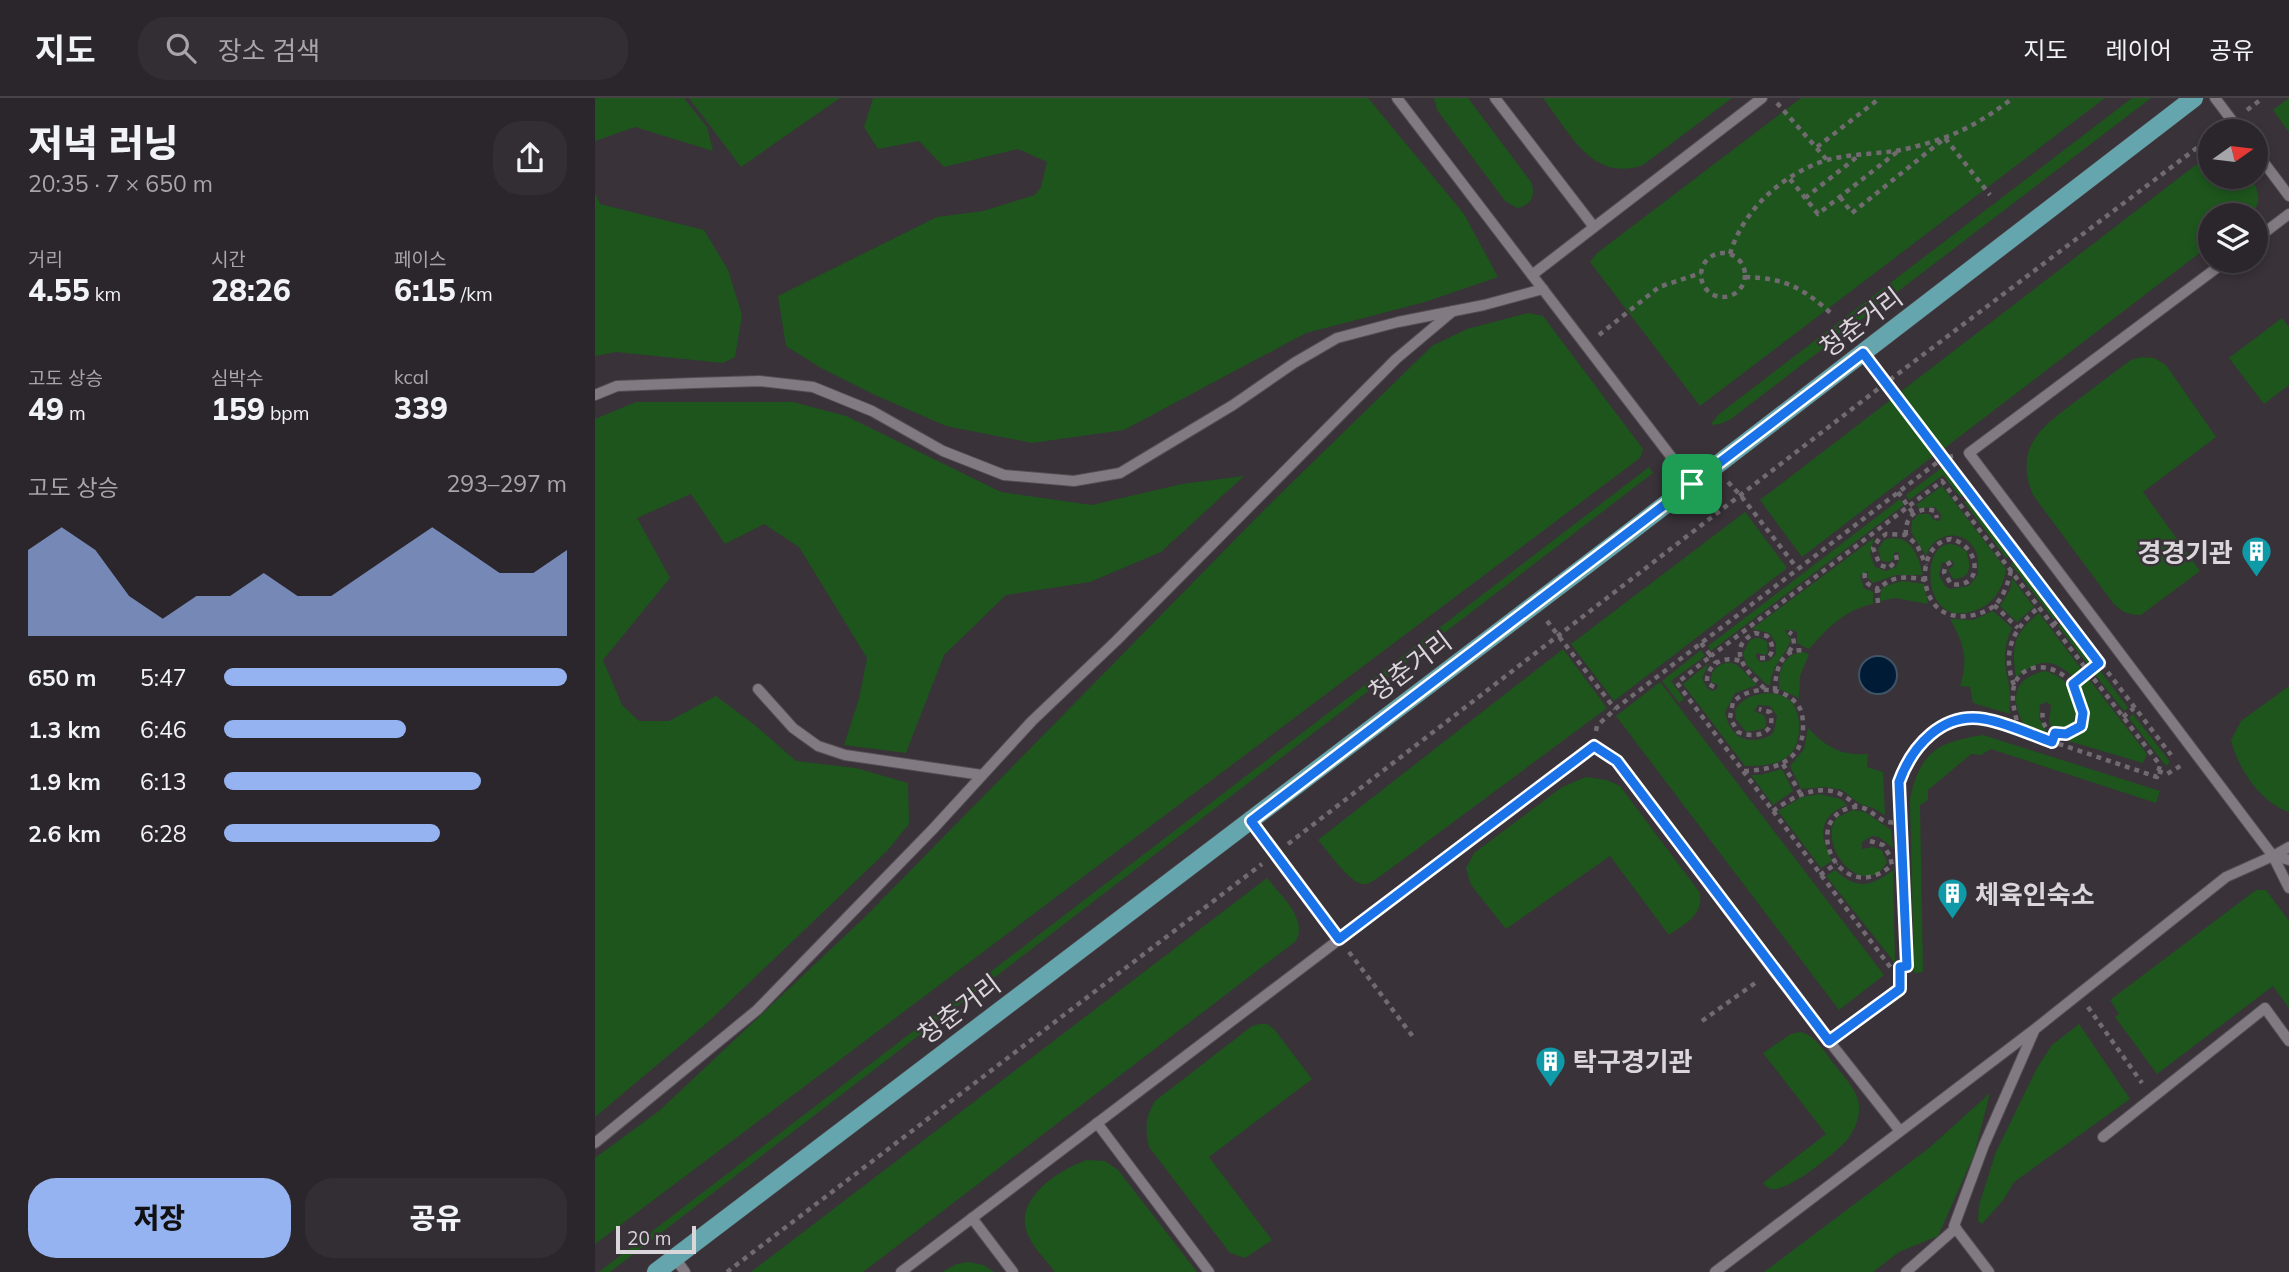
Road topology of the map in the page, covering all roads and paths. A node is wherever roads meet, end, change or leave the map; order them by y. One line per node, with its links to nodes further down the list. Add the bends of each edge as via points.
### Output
1 (1397, 98): 28 (lane)
2 (1495, 98): 23 (lane)
3 (1762, 98): 23 (lane)
4 (1772, 98): 11 (path)
5 (1880, 98): 11 (path)
6 (2013, 98): 10 (path)
7 (2194, 98): 34 (main road, 청춘거리)
8 (2215, 98): 9 (lane)
9 (2231, 119)
10 (1945, 138): 13 (path); 18 (path); 21 (path, via 1852,213)
11 (1817, 147): 15 (path)
12 (2198, 147): 35 (path)
13 (1899, 150): 14 (path); 21 (path)
14 (1859, 155): 15 (path); 20 (path)
15 (1827, 160): 17 (path)
16 (2268, 168): 19 (lane)
17 (1790, 178): 20 (path); 25 (path, via 1746,218)
18 (1990, 195)
19 (2289, 196)
20 (1805, 198): 21 (path, via 1818,214)
21 (1840, 198)
22 (2289, 214): 24 (lane)
23 (1594, 228): 28 (lane)
24 (2268, 230)
25 (1730, 254): 26 (path, via 1711,256); 29 (path, via 1739,259)
26 (1701, 273): 29 (path, via 1707,291 1726,297 1742,287); 33 (path, via 1659,287)
27 (2210, 273): 103 (lane, via 1969,453)
28 (1532, 275): 30 (lane)
29 (1745, 277): 32 (path, via 1790,283)
30 (1543, 289): 31 (lane); 33 (lane)
31 (1453, 312): 36 (lane, via 1337,338 1120,473 1074,481 1004,475 943,451 872,411 813,387 760,381 694,383 617,386); 94 (lane, via 1377,378)
32 (1834, 316)
33 (1586, 346): 39 (lane)
34 (1863, 353): 35 (path); 38 (main road, 청춘거리)
35 (1887, 382): 37 (path); 41 (path)
36 (595, 395)
37 (1943, 458): 40 (path); 60 (path)
38 (1714, 468): 39 (main road, 청춘거리); 41 (path)
39 (1692, 484): 57 (main road, 청춘거리)
40 (1898, 492): 42 (path); 51 (path)
41 (1741, 496): 51 (path); 65 (path)
42 (1908, 506): 43 (path); 45 (path); 52 (path, via 1942,481)
43 (1913, 513): 44 (path, via 1929,509); 46 (path)
44 (1937, 518)
45 (1874, 533): 47 (path); 63 (path)
46 (1906, 535): 47 (path, via 1886,534); 50 (path, via 1917,545)
47 (1879, 539): 48 (path, via 1873,548 1877,563 1889,568)
48 (1896, 555)
49 (1951, 562): 50 (path, via 1944,572 1951,584 1971,578 1971,551 1957,540 1936,544)
50 (1926, 565): 54 (path)
51 (1797, 568): 67 (path)
52 (2011, 570): 58 (path); 59 (path)
53 (1865, 573): 55 (path, via 1865,581)
54 (1926, 580): 55 (path, via 1900,578); 58 (path, via 1935,605 1954,616 1982,613)
55 (1879, 589): 56 (path)
56 (1878, 603)
57 (1534, 605): 65 (path); 98 (main road, 청춘거리)
58 (1994, 606): 62 (path)
59 (2039, 607): 61 (path); 62 (path)
60 (2063, 616): 61 (path); 74 (path)
61 (2053, 625): 75 (path)
62 (2018, 628): 77 (path, via 2008,654)
63 (1744, 631): 66 (path); 70 (path)
64 (1789, 632): 69 (path, via 1795,639)
65 (1558, 634): 84 (path); 102 (path)
66 (1749, 637): 71 (path, via 1761,634 1771,641 1773,652); 72 (path, via 1741,646)
67 (1701, 643): 70 (path); 84 (path)
68 (1806, 651): 69 (path)
69 (1788, 653): 81 (path, via 1778,666)
70 (1711, 656): 73 (path); 92 (path, via 1677,683)
71 (1760, 658)
72 (1741, 662): 73 (path); 80 (path)
73 (1716, 663): 78 (path, via 1706,676)
74 (2099, 663): 75 (path); 83 (path)
75 (2088, 671): 76 (path); 86 (path)
76 (2073, 684): 77 (path, via 2046,667 2023,673); 88 (path, via 2083,713 2081,726 2066,734)
77 (2014, 685): 87 (path)
78 (1714, 687)
79 (758, 689): 94 (lane, via 793,728 818,746 845,755)
80 (1766, 690): 81 (path); 85 (path, via 1744,694 1733,702 1730,718 1738,732 1756,736 1770,729 1770,712)
81 (1775, 691): 91 (path, via 1795,701 1803,720 1799,748)
82 (2043, 708): 88 (path, via 2044,724)
83 (2134, 708): 86 (path); 93 (path, via 2179,766 2167,774)
84 (1615, 709): 90 (path, via 1597,726)
85 (1759, 709)
86 (2123, 717): 93 (path, via 2160,765)
87 (2019, 731): 89 (path); 99 (path, via 1985,719 1964,718 1941,726 1921,741 1906,761 1899,782)
88 (2055, 733): 89 (path)
89 (2052, 742): 93 (path, via 2157,777)
90 (1594, 746): 108 (lane); 110 (lane, via 1617,761)
91 (1783, 764): 92 (path); 95 (path)
92 (1743, 771): 97 (path)
93 (2158, 771)
94 (982, 775): 121 (lane, via 757,1010)
95 (1800, 793): 96 (path, via 1834,791); 97 (path)
96 (1856, 807): 99 (path, via 1888,822); 105 (path, via 1828,823 1829,847)
97 (1773, 811): 106 (path)
98 (1251, 821): 102 (lane); 124 (main road, 청춘거리)
99 (1899, 822): 109 (path, via 1907,966)
100 (1870, 841): 105 (path, via 1883,845 1890,856 1892,865 1881,874 1858,879)
101 (2289, 847): 103 (lane)
102 (1275, 854): 108 (lane); 126 (path)
103 (2273, 856): 104 (lane); 107 (lane); 112 (lane, via 2226,877)
104 (2289, 860)
105 (1837, 863): 106 (path)
106 (1820, 874): 109 (path, via 1891,968)
107 (2289, 888)
108 (1339, 939): 114 (path); 118 (lane)
109 (1900, 967): 115 (path, via 1900,989)
110 (1773, 970): 111 (path); 115 (lane)
111 (1702, 1021)
112 (2035, 1029): 119 (lane); 123 (lane, via 1984,1145)
113 (2103, 1029): 117 (path)
114 (1414, 1038)
115 (1829, 1041): 119 (lane)
116 (2289, 1041): 120 (lane, via 2265,1008)
117 (2134, 1072)
118 (1097, 1124): 122 (lane); 129 (lane)
119 (1900, 1131): 130 (lane)
120 (2103, 1137)
121 (595, 1143)
122 (972, 1218): 127 (lane); 128 (lane)
123 (1956, 1228): 131 (lane); 132 (lane)
124 (680, 1265): 125 (main road, 청춘거리)
125 (656, 1272)
126 (727, 1272)
127 (901, 1272)
128 (1013, 1272)
129 (1209, 1272)
130 (1715, 1272)
131 (1906, 1272)
132 (1989, 1272)

